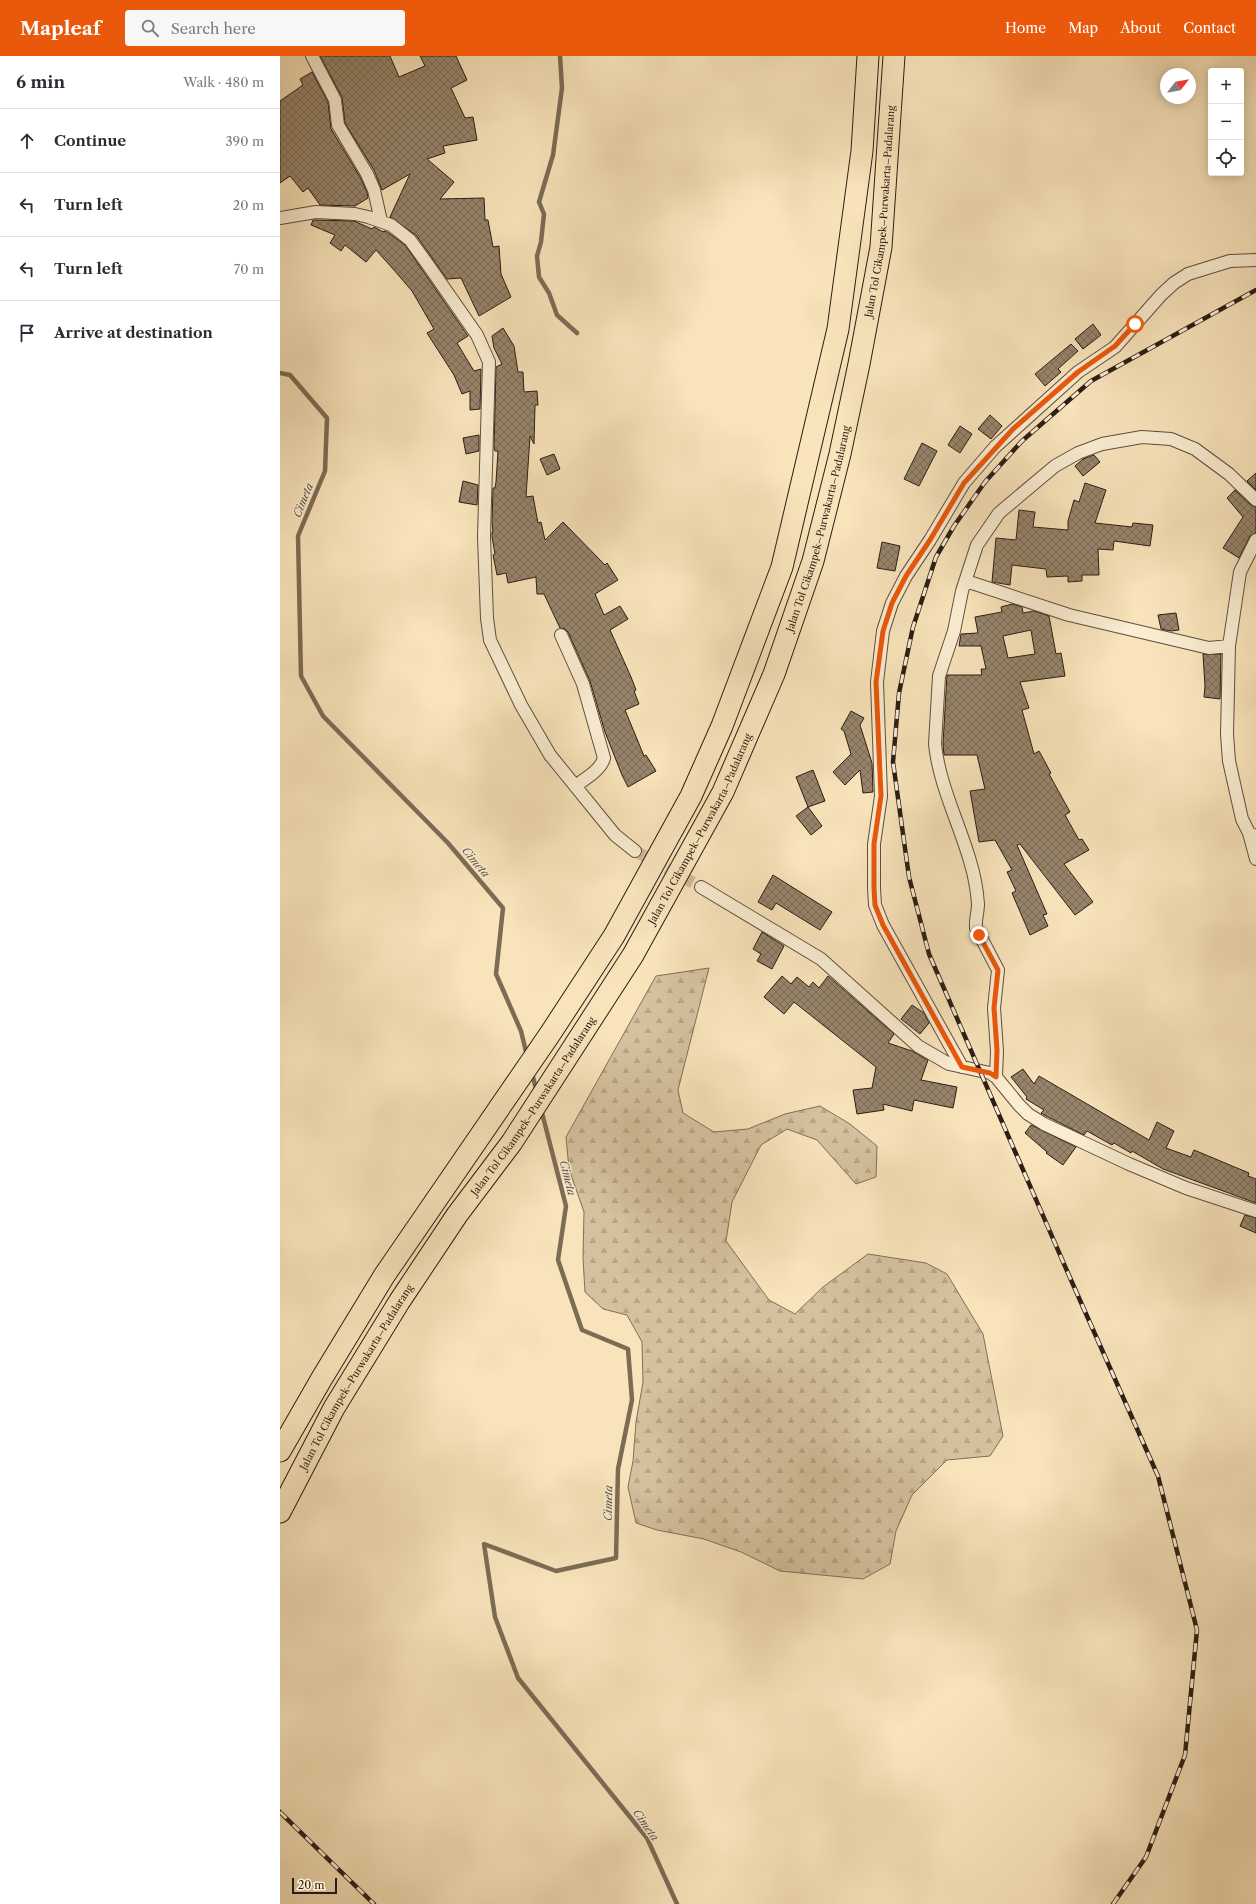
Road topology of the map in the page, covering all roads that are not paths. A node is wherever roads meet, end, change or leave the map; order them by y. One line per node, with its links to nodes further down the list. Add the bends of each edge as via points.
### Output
1 (312, 56): 5 (street, via 335,100 338,126 374,190)
2 (868, 56): 20 (highway, via 862,151 838,329 782,567 722,726 691,796 614,936 384,1276)
3 (894, 56): 21 (highway, Jalan Tol Cikampek–Purwakarta–Padalarang, via 881,247 840,454 813,561 774,674 723,792 633,955 512,1142 457,1215 399,1302 334,1408)
4 (280, 218): 5 (street, via 316,212 355,214)
5 (381, 221): 12 (street, via 410,240 477,335 489,362 484,537 490,640 538,736)
6 (1256, 260): 17 (street, via 1230,261 1188,274 1174,283 1115,346 1078,372 1013,429 964,483 892,603 883,631 876,682 881,796 874,844 875,905 886,932)
7 (1256, 500): 9 (street, via 1229,474 1195,449 1171,439 1142,437 1102,444 1078,453 1055,466 999,513 977,545)
8 (1256, 540): 11 (street, via 1240,572)
9 (966, 580): 11 (street, via 1069,614 1209,648); 18 (street, via 954,631 939,676 936,755 970,862 978,905 976,928 998,970 994,1008)
10 (561, 635): 12 (street, via 584,684 604,758 593,773)
11 (1229, 646): 13 (street, via 1229,761 1242,819)
12 (576, 786): 14 (street, via 615,835)
13 (1253, 834): 15 (street)
14 (635, 851)
15 (1256, 859)
16 (701, 887): 17 (street, via 821,959 918,1046 949,1064)
17 (962, 1067): 18 (street, via 990,1073)
18 (996, 1077): 19 (street, via 1028,1114 1044,1124 1186,1188)
19 (1256, 1211)
20 (280, 1451)
21 (280, 1512)

